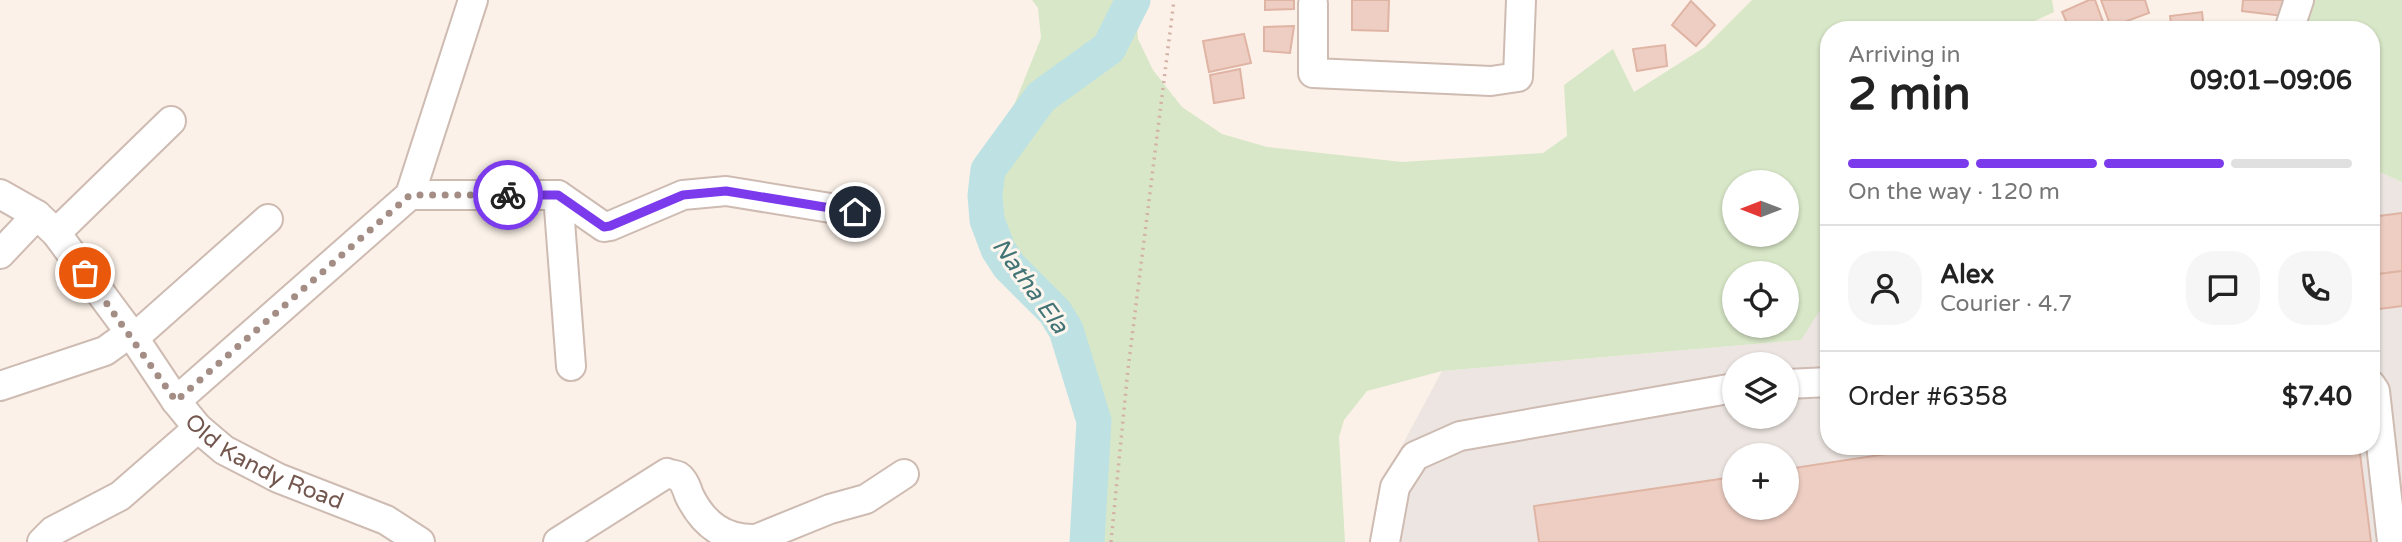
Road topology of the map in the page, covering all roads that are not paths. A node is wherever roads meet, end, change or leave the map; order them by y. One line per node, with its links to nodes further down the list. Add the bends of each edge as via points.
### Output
1 (473, 0): 8 (street)
2 (1521, 0): 4 (street, via 1518,77 1491,81 1313,73)
3 (2298, 0): 5 (street)
4 (1313, 4)
5 (2292, 21)
6 (171, 121): 12 (street)
7 (0, 194): 12 (street, Old Kandy Road)
8 (410, 195): 9 (street); 20 (street)
9 (558, 195): 10 (street, via 604,227 683,195 726,191); 15 (street)
10 (855, 212)
11 (268, 219): 14 (street)
12 (46, 224): 13 (street); 14 (street, Old Kandy Road)
13 (0, 254)
14 (132, 336): 18 (street, via 105,351); 20 (street, Old Kandy Road)
15 (571, 366)
16 (1820, 382): 17 (street)
17 (1799, 383)
18 (0, 386)
19 (1722, 390): 27 (street, via 1460,436 1415,456 1395,487)
20 (176, 401): 21 (street, Old Kandy Road)
21 (198, 428): 24 (street, via 120,496); 25 (street, Old Kandy Road, via 251,466 386,520)
22 (2380, 435): 28 (street)
23 (904, 474): 26 (street, via 866,499 748,539 721,533 706,520 677,475 667,473)
24 (51, 538)
25 (420, 542)
26 (558, 542)
27 (1385, 542)
28 (2392, 542)

